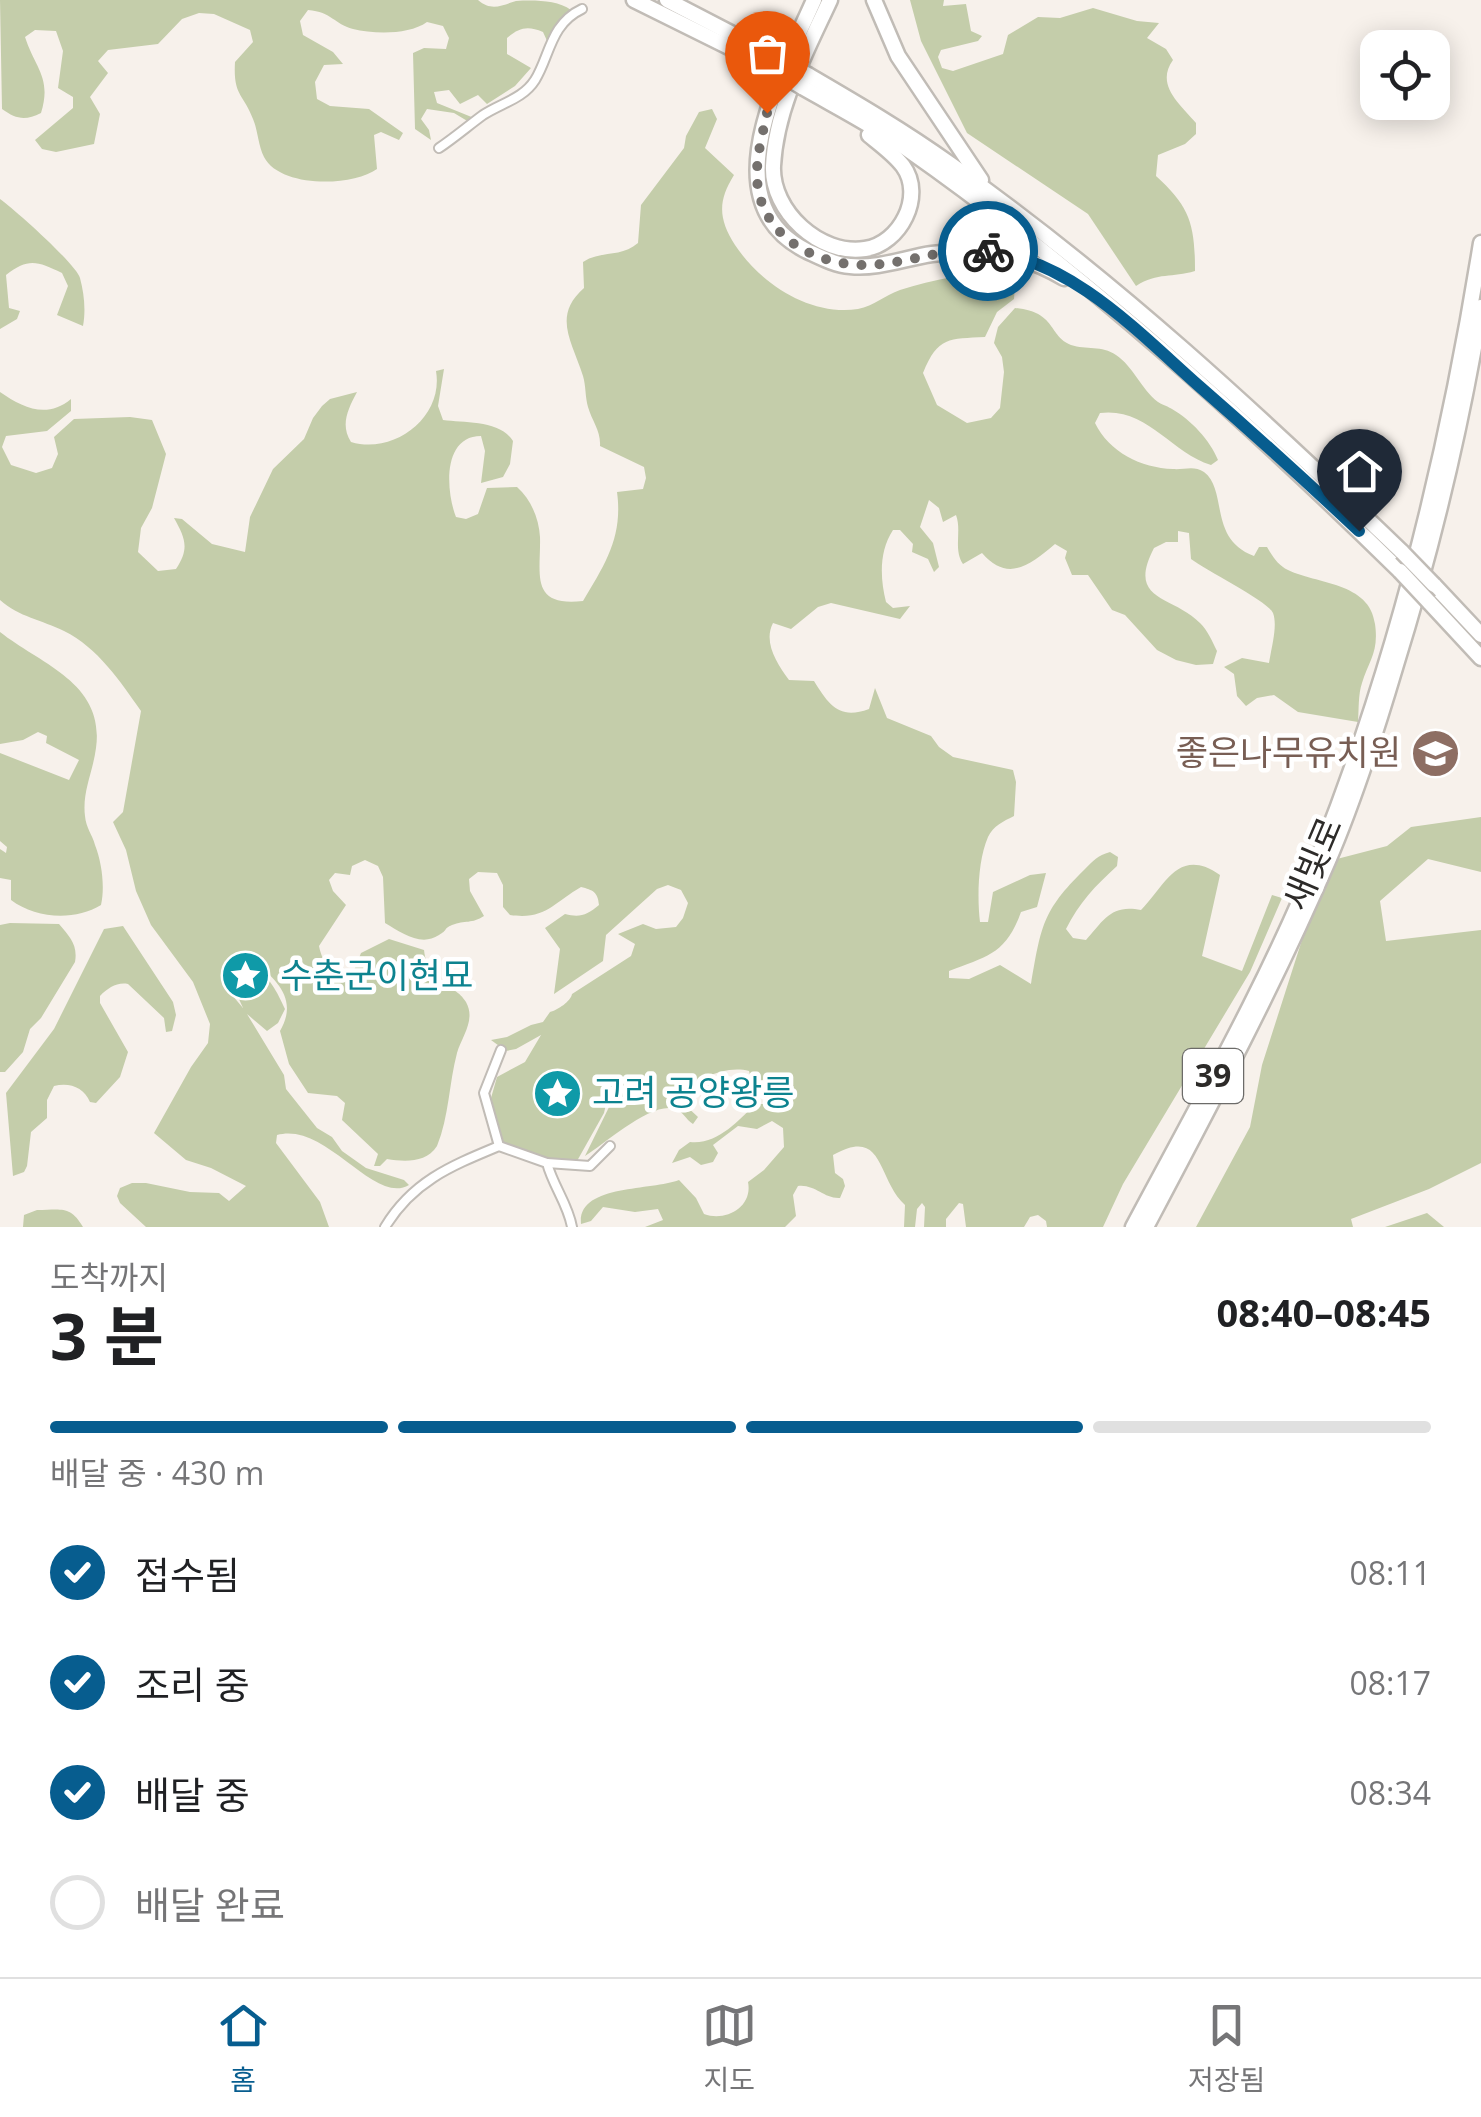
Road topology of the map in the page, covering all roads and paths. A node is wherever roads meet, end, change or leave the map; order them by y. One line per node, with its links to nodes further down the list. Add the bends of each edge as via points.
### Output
1 (634, 0): 7 (highway)
2 (667, 0): 7 (highway)
3 (814, 0): 14 (highway, via 777,82 758,155 766,217 789,242 848,266 949,252 1010,254)
4 (830, 0): 9 (highway, via 790,88 773,169 781,203 799,226 840,248 866,249 903,224 910,184 905,168)
5 (874, 0): 11 (highway, via 907,71)
6 (582, 10): 10 (street, via 554,36 536,78 520,96)
7 (772, 62): 8 (highway, bridge)
8 (805, 81): 9 (highway); 11 (highway, via 882,119)
9 (840, 109): 14 (highway, via 905,148)
10 (439, 148)
11 (990, 193): 16 (highway, bridge, via 1229,392)
12 (1481, 243): 15 (highway, 새빛로 / 39)
13 (1481, 307): 15 (highway, 새빛로 / 39)
14 (1110, 308): 17 (highway, bridge, via 1400,570)
15 (1465, 371): 18 (highway, 새빛로 / 39, via 1405,620 1330,858)
16 (1481, 635)
17 (1481, 658)
18 (1300, 910): 25 (highway, 새빛로 / 39); 26 (highway, 새빛로 / 39, via 1244,1040)
19 (501, 1050): 20 (street, via 484,1093)
20 (498, 1146): 22 (street); 23 (street, via 444,1169 400,1202)
21 (610, 1146): 22 (street, via 590,1166)
22 (547, 1163): 24 (street)
23 (385, 1227)
24 (572, 1227)
25 (1134, 1227)
26 (1146, 1227)

